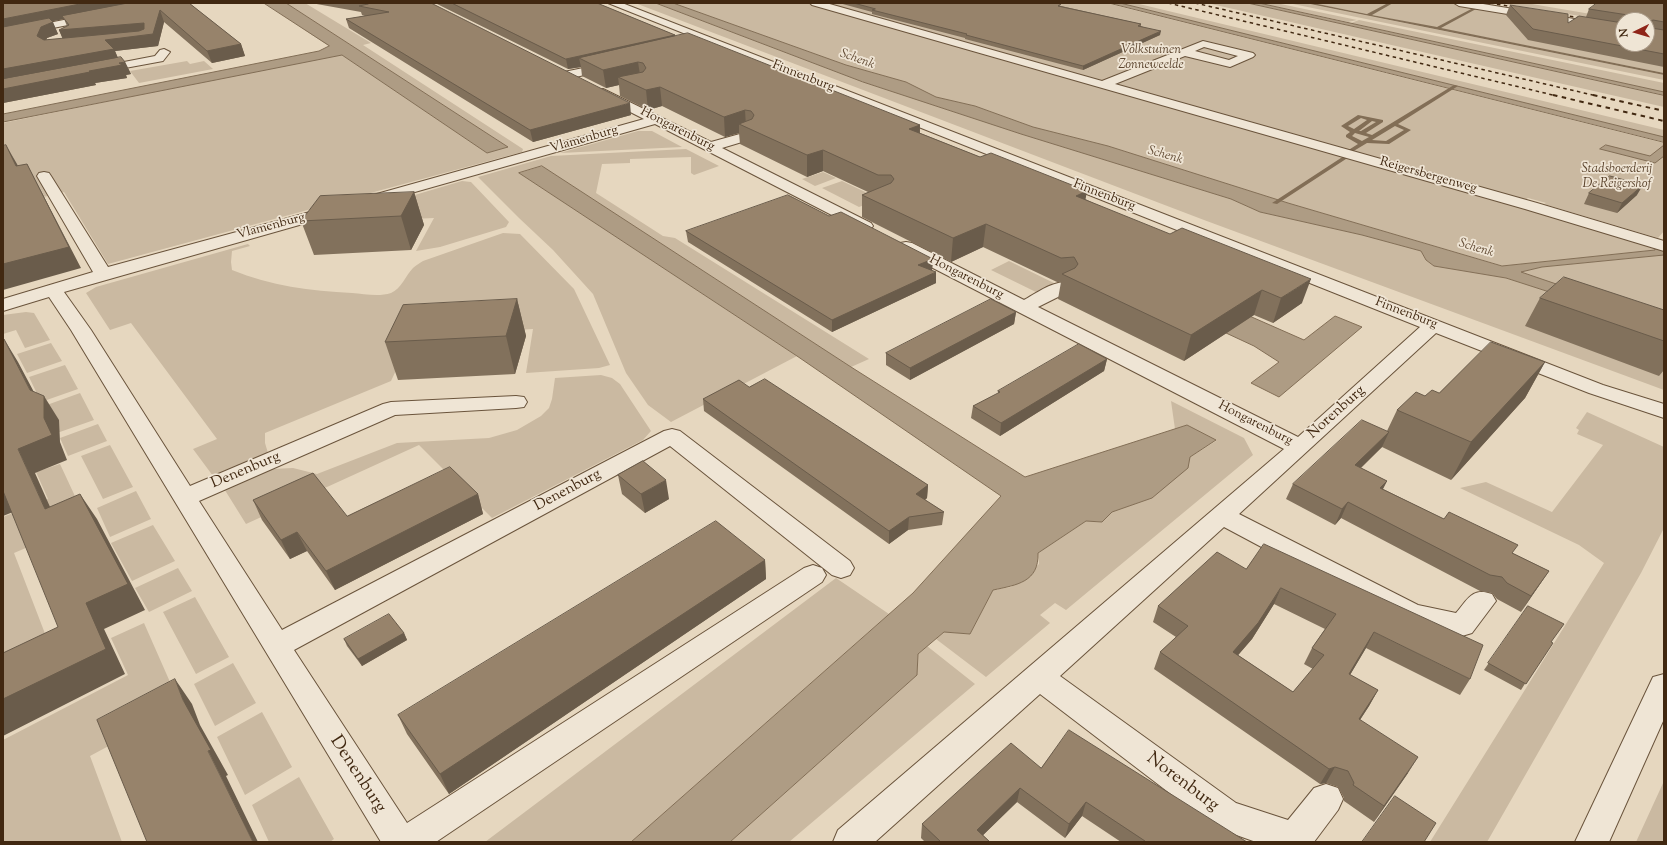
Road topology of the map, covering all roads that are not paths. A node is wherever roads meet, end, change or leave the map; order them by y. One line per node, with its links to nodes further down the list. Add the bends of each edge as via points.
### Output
1 (613, 3): 28 (street, Finnenburg)
2 (815, 3): 13 (street, Reigersbergenweg)
3 (1459, 3): 6 (street)
4 (102, 16): 5 (street)
5 (58, 24): 7 (street); 8 (street)
6 (1615, 29)
7 (3, 35)
8 (68, 36)
9 (164, 52): 12 (street, via 159,59)
10 (1184, 52): 13 (street)
11 (624, 62): 15 (street, Hongarenburg, via 561,72)
12 (89, 72)
13 (1105, 84): 22 (street, Reigersbergenweg)
14 (627, 89): 15 (street)
15 (606, 94): 16 (street, Hongarenburg)
16 (656, 120): 18 (street, Hongarenburg); 23 (street, Vlamenburg)
17 (746, 136): 18 (street)
18 (710, 147): 21 (street, Hongarenburg)
19 (44, 176): 23 (street)
20 (864, 208): 21 (street)
21 (845, 216): 27 (street, Hongarenburg)
22 (1664, 246)
23 (103, 274): 25 (street, Vlamenburg)
24 (1064, 287): 27 (street)
25 (53, 290): 26 (street, Vlamenburg); 34 (street, Denenburg, via 81,330)
26 (3, 305)
27 (1024, 307): 33 (street, Hongarenburg)
28 (1433, 325): 29 (street, Finnenburg); 33 (street, Norenburg)
29 (1596, 389): 31 (street, Finnenburg); 32 (street, Finnenburg)
30 (516, 402): 34 (street, Denenburg, via 391,409)
31 (1664, 411)
32 (1664, 421)
33 (1299, 447): 35 (street, Norenburg)
34 (184, 498): 39 (street, Denenburg)
35 (1223, 516): 38 (street, via 1412,614 1462,625); 40 (street, Norenburg)
36 (840, 568): 39 (street, Denenburg, via 672,436)
37 (812, 575): 44 (street)
38 (1482, 601)
39 (276, 646): 43 (street, Denenburg)
40 (1039, 677): 42 (street, Norenburg, via 1226,816 1295,839); 45 (street, Norenburg)
41 (1664, 686): 46 (street)
42 (1326, 799)
43 (400, 842)
44 (407, 842)
45 (850, 842)
46 (1592, 842)

